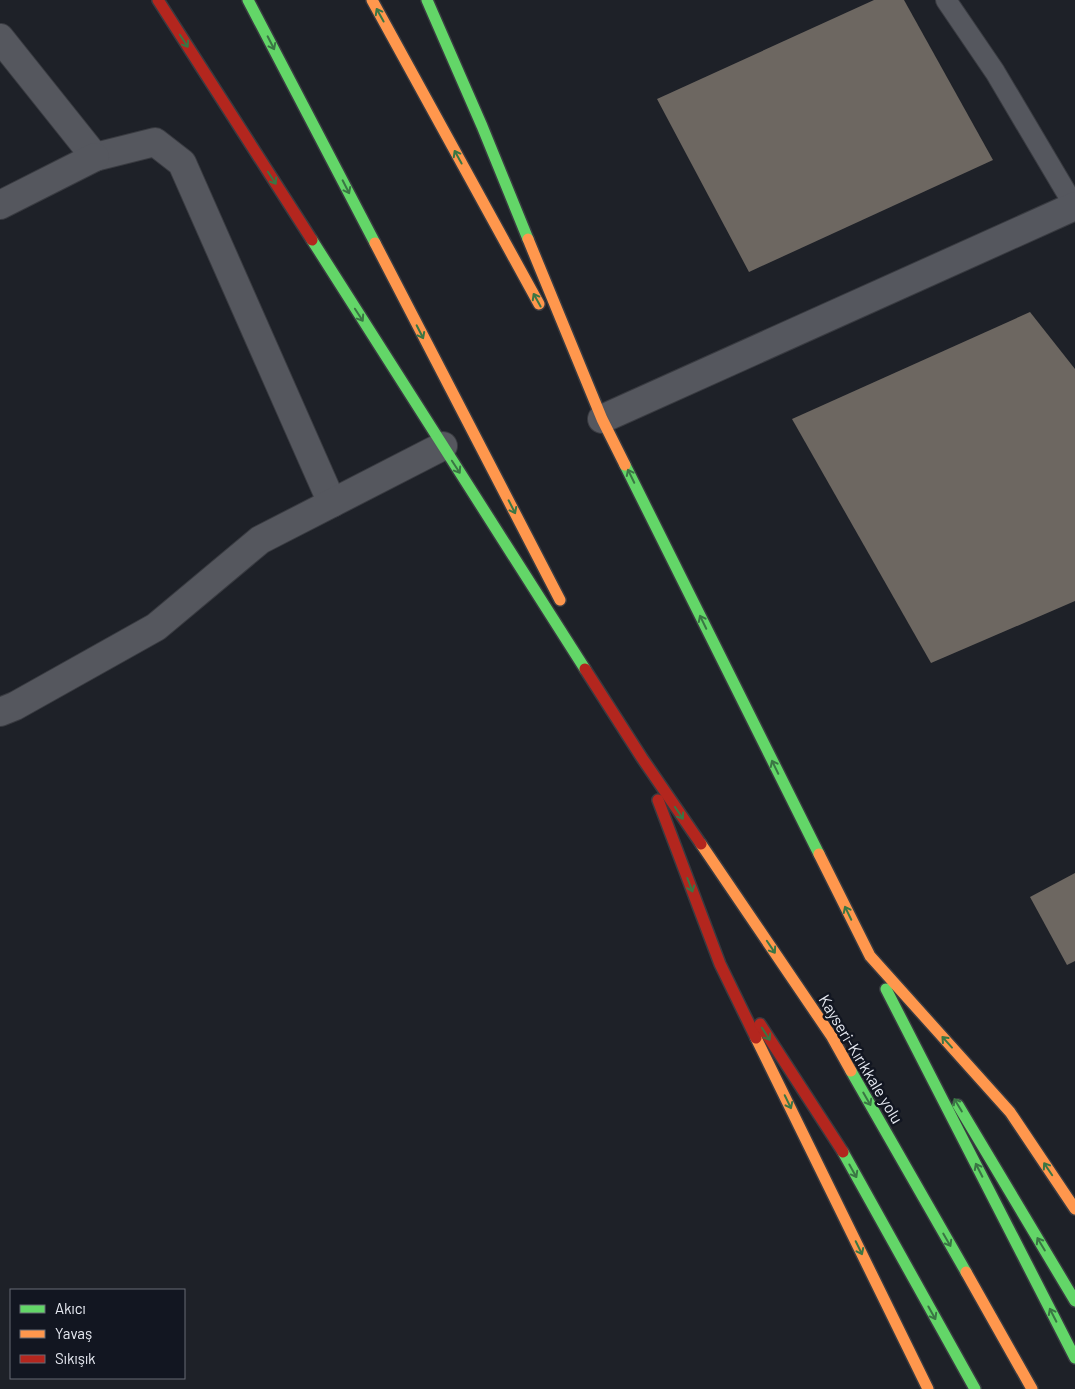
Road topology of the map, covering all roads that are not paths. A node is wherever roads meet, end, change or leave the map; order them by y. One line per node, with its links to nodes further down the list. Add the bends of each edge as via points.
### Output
1 (158, 0): 13 (main road, one-way to 13)
2 (248, 0): 15 (main road, one-way to 15)
3 (372, 0): 10 (main road, one-way to 3)
4 (427, 0): 12 (main road, via 490,144)
5 (946, 0): 9 (lane, via 995,72)
6 (0, 38): 7 (street)
7 (95, 157): 8 (street); 14 (street, via 155,142 182,163)
8 (0, 205)
9 (1075, 207): 12 (street)
10 (545, 314)
11 (554, 332): 12 (main road)
12 (602, 419): 19 (main road, one-way to 12)
13 (443, 446): 14 (street); 18 (main road, one-way to 18)
14 (332, 503): 17 (street, via 260,540 156,627)
15 (564, 608)
16 (582, 643): 18 (main road)
17 (5, 713)
18 (642, 758): 20 (main road, one-way to 20); 26 (main road, Kayseri-Kırıkkale yolu, one-way to 26, via 832,1037)
19 (870, 956): 21 (main road, one-way to 19, via 1010,1112); 22 (main road, one-way to 19); 23 (main road, one-way to 19)
20 (720, 964): 24 (main road, one-way to 24); 25 (main road, one-way to 25, via 838,1143)
21 (1075, 1210)
22 (1075, 1301)
23 (1075, 1358)
24 (928, 1389)
25 (975, 1389)
26 (1032, 1389)

